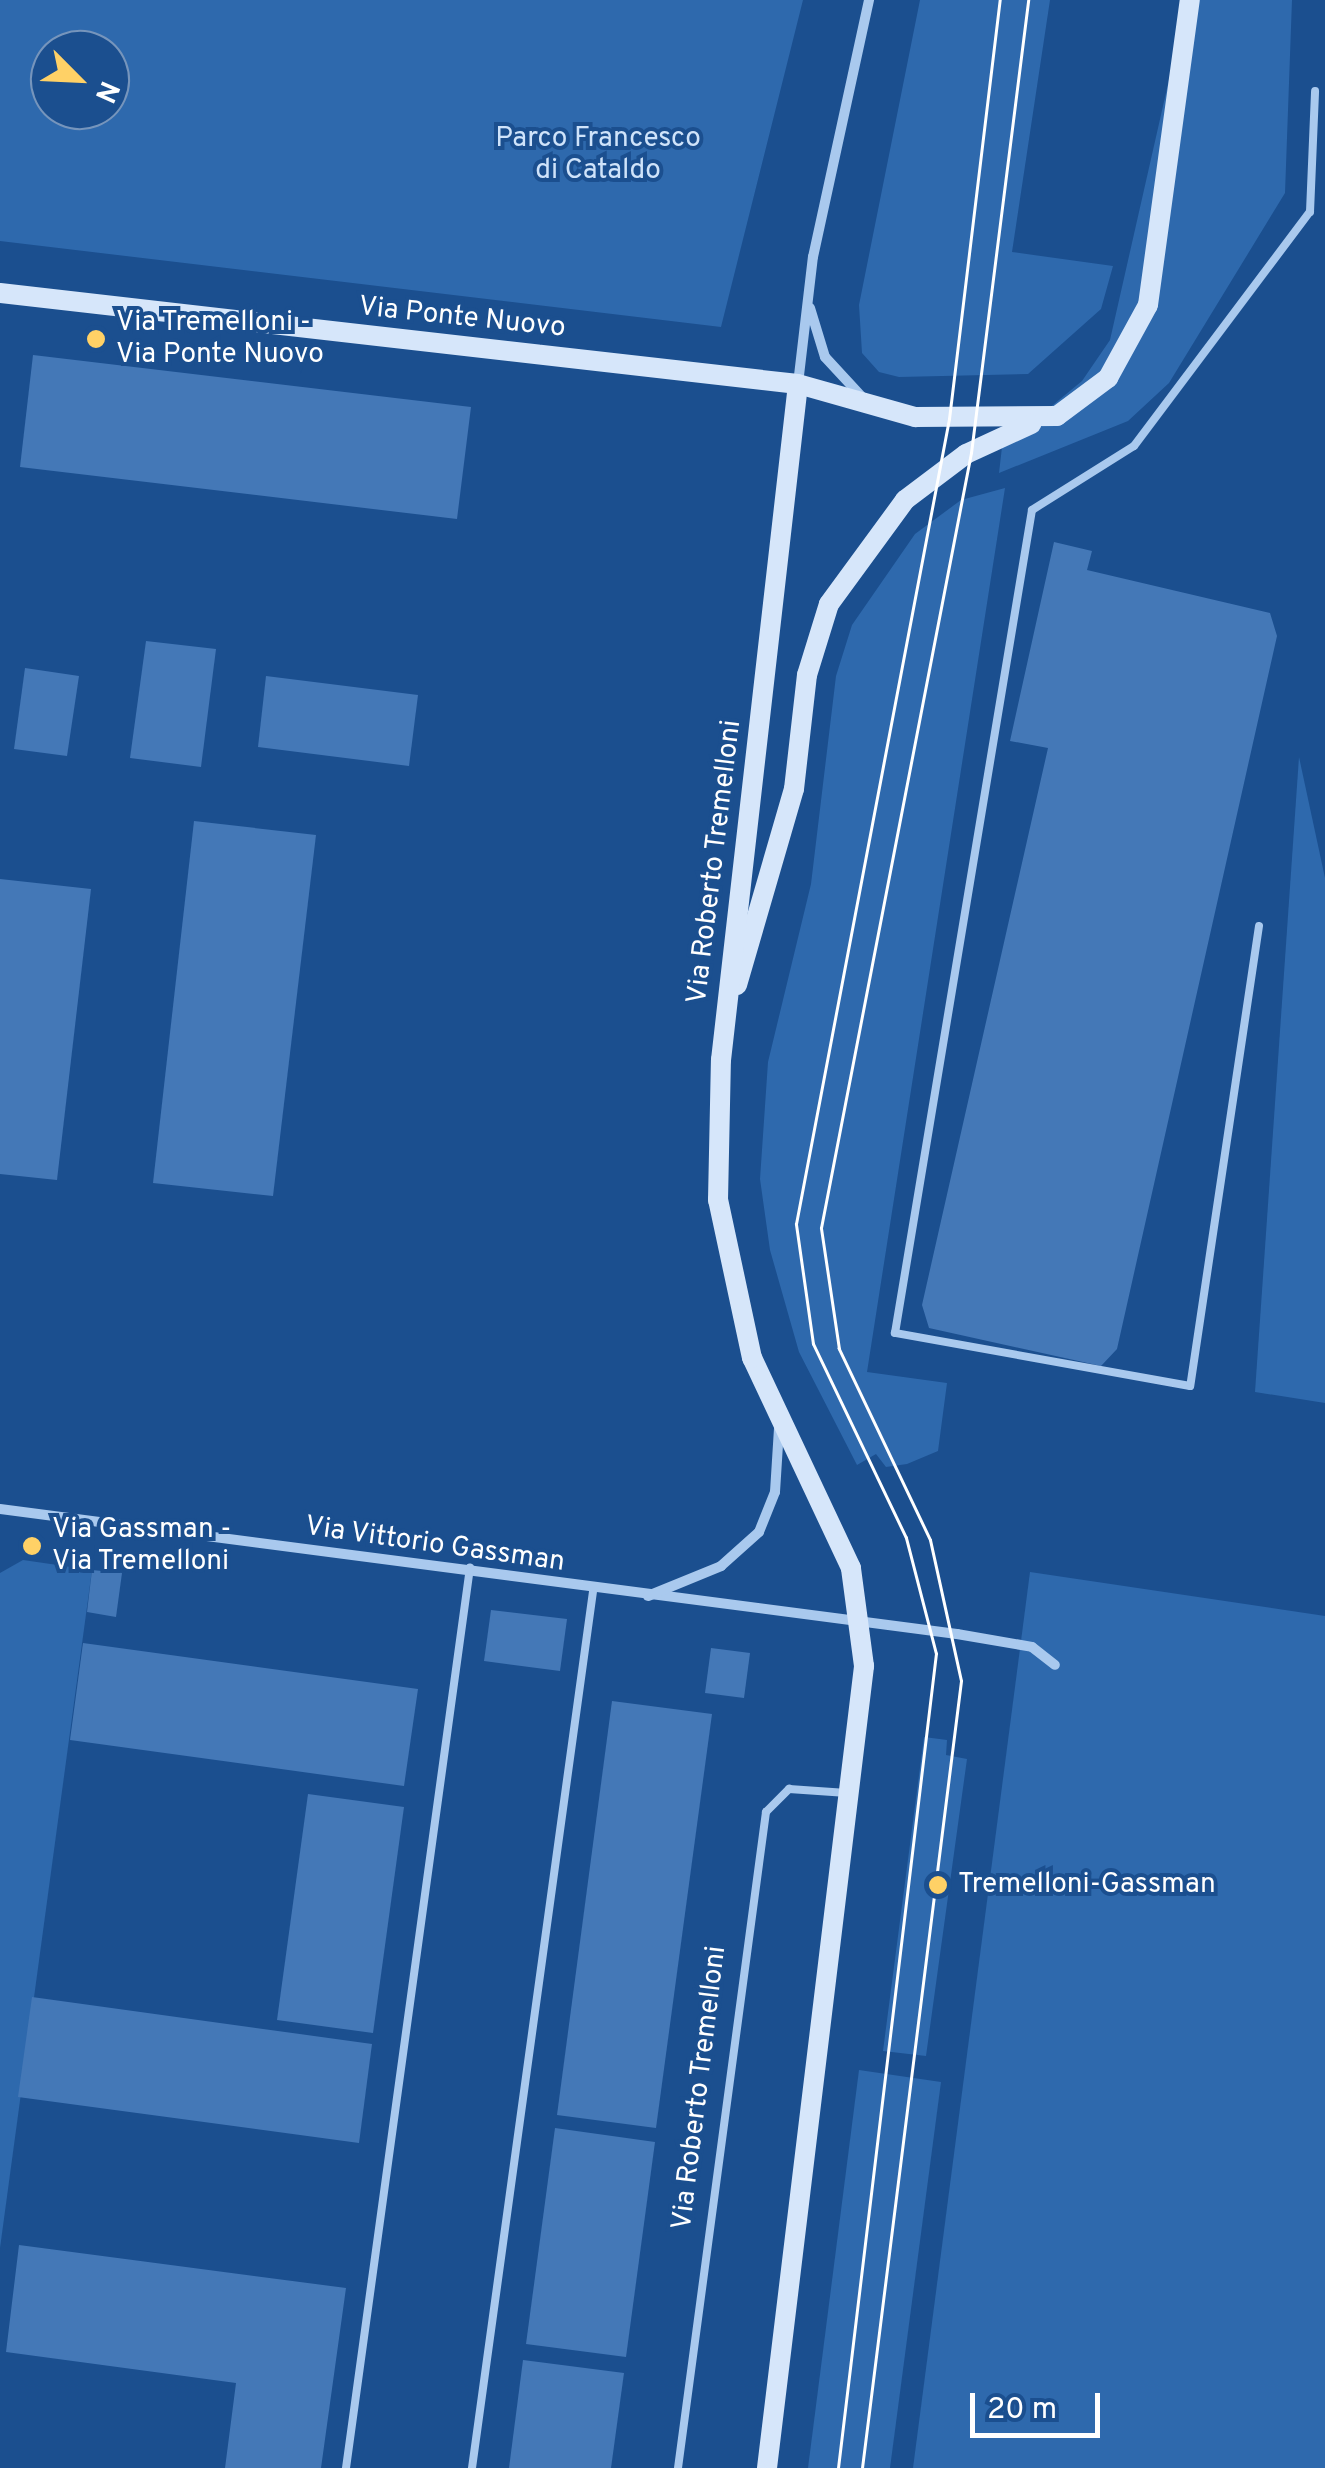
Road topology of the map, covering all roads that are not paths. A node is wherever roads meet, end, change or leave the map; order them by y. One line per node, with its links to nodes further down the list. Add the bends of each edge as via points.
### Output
1 (869, 0): 5 (street, Via Roberto Tremelloni)
2 (1190, 0): 8 (street, via 1148,305 1108,378)
3 (1315, 91): 9 (lane, via 1310,212 1134,446 1032,510 896,1333 1190,1386)
4 (0, 294): 6 (street, Via Ponte Nuovo)
5 (808, 297): 6 (street, Via Roberto Tremelloni); 7 (street, Via Roberto Tremelloni, via 824,357)
6 (798, 384): 7 (street, Via Ponte Nuovo); 10 (street, Via Roberto Tremelloni)
7 (877, 410): 8 (street, Via Ponte Nuovo)
8 (1038, 421): 10 (street, via 966,454 905,500 829,604 807,675 786,821)
9 (1258, 926)
10 (725, 1024): 11 (street, Via Roberto Tremelloni, via 721,1236)
11 (779, 1426): 15 (street, Via Roberto Tremelloni, via 775,1492 753,1539 699,1578); 16 (street, Via Roberto Tremelloni, via 838,1530)
12 (0, 1509): 13 (street, Via Vittorio Gassman)
13 (470, 1568): 14 (street, Via Vittorio Gassman); 19 (lane)
14 (593, 1591): 15 (street, Via Vittorio Gassman); 20 (lane)
15 (642, 1597): 16 (street, Via Vittorio Gassman)
16 (863, 1622): 17 (street, Via Vittorio Gassman, via 1032,1647); 18 (street, Via Roberto Tremelloni)
17 (1055, 1664)
18 (852, 1794): 21 (lane, Via Roberto Tremelloni, via 789,1789 766,1812); 22 (street, Via Roberto Tremelloni)
19 (346, 2468)
20 (472, 2468)
21 (678, 2468)
22 (767, 2468)

